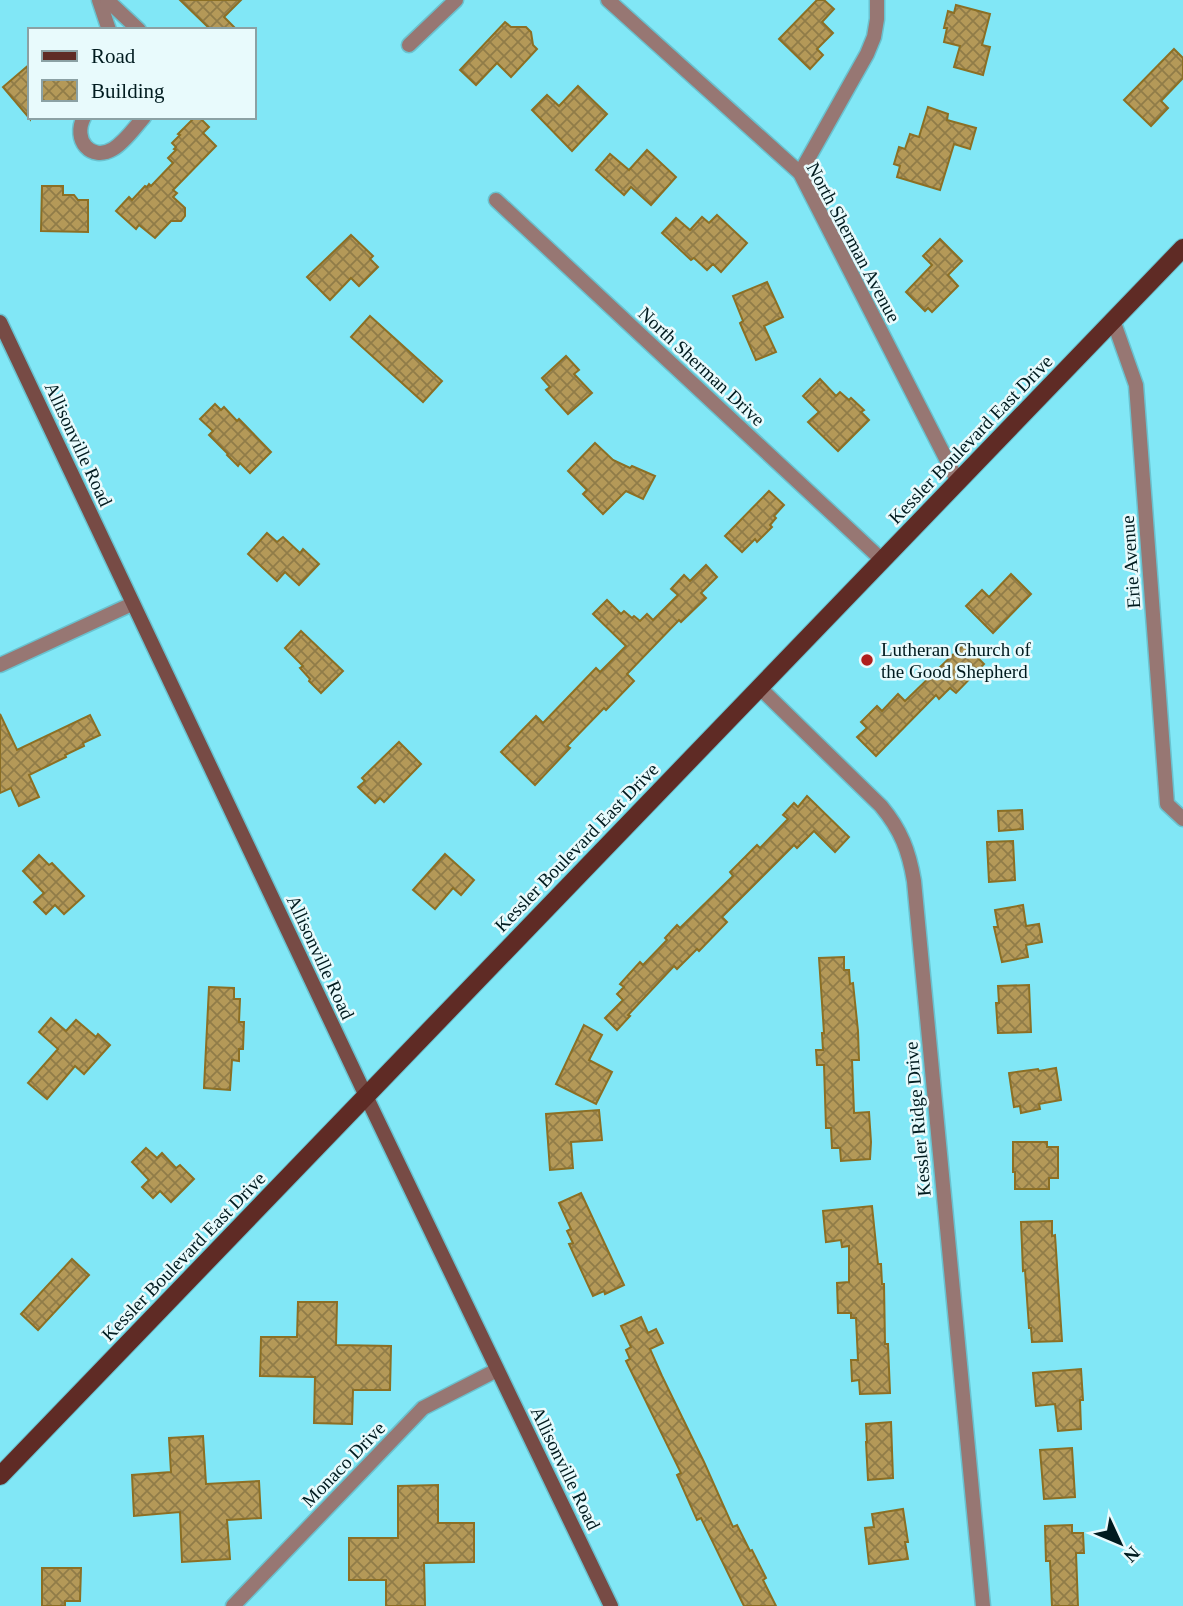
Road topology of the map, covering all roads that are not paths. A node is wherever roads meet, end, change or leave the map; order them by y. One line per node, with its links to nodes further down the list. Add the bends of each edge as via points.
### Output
1 (99, 0): 6 (street)
2 (107, 0): 7 (street)
3 (456, 0): 8 (street)
4 (608, 0): 11 (street, North Sherman Avenue)
5 (877, 0): 11 (street, via 874,37 867,54)
6 (108, 28)
7 (137, 28)
8 (409, 45)
9 (83, 119): 10 (street, via 81,140 97,152 116,147)
10 (142, 119)
11 (800, 173): 16 (street, North Sherman Avenue)
12 (496, 200): 17 (street, North Sherman Drive)
13 (1183, 248): 14 (main road, Kessler Boulevard East Drive)
14 (1113, 320): 16 (main road, Kessler Boulevard East Drive); 21 (street, Erie Avenue, via 1136,385 1167,804)
15 (0, 322): 18 (main road, Allisonville Road)
16 (957, 482): 17 (main road, Kessler Boulevard East Drive)
17 (882, 560): 20 (main road, Kessler Boulevard East Drive)
18 (132, 604): 19 (street); 22 (main road, Allisonville Road)
19 (0, 665)
20 (759, 687): 22 (main road, Kessler Boulevard East Drive); 27 (street, Kessler Ridge Drive, via 881,806 906,845 911,863)
21 (1183, 819)
22 (366, 1097): 23 (main road, Allisonville Road); 24 (main road, Kessler Boulevard East Drive)
23 (497, 1370): 25 (street, Monaco Drive, via 424,1408); 26 (main road, Allisonville Road)
24 (0, 1476)
25 (233, 1606)
26 (611, 1606)
27 (983, 1606)

